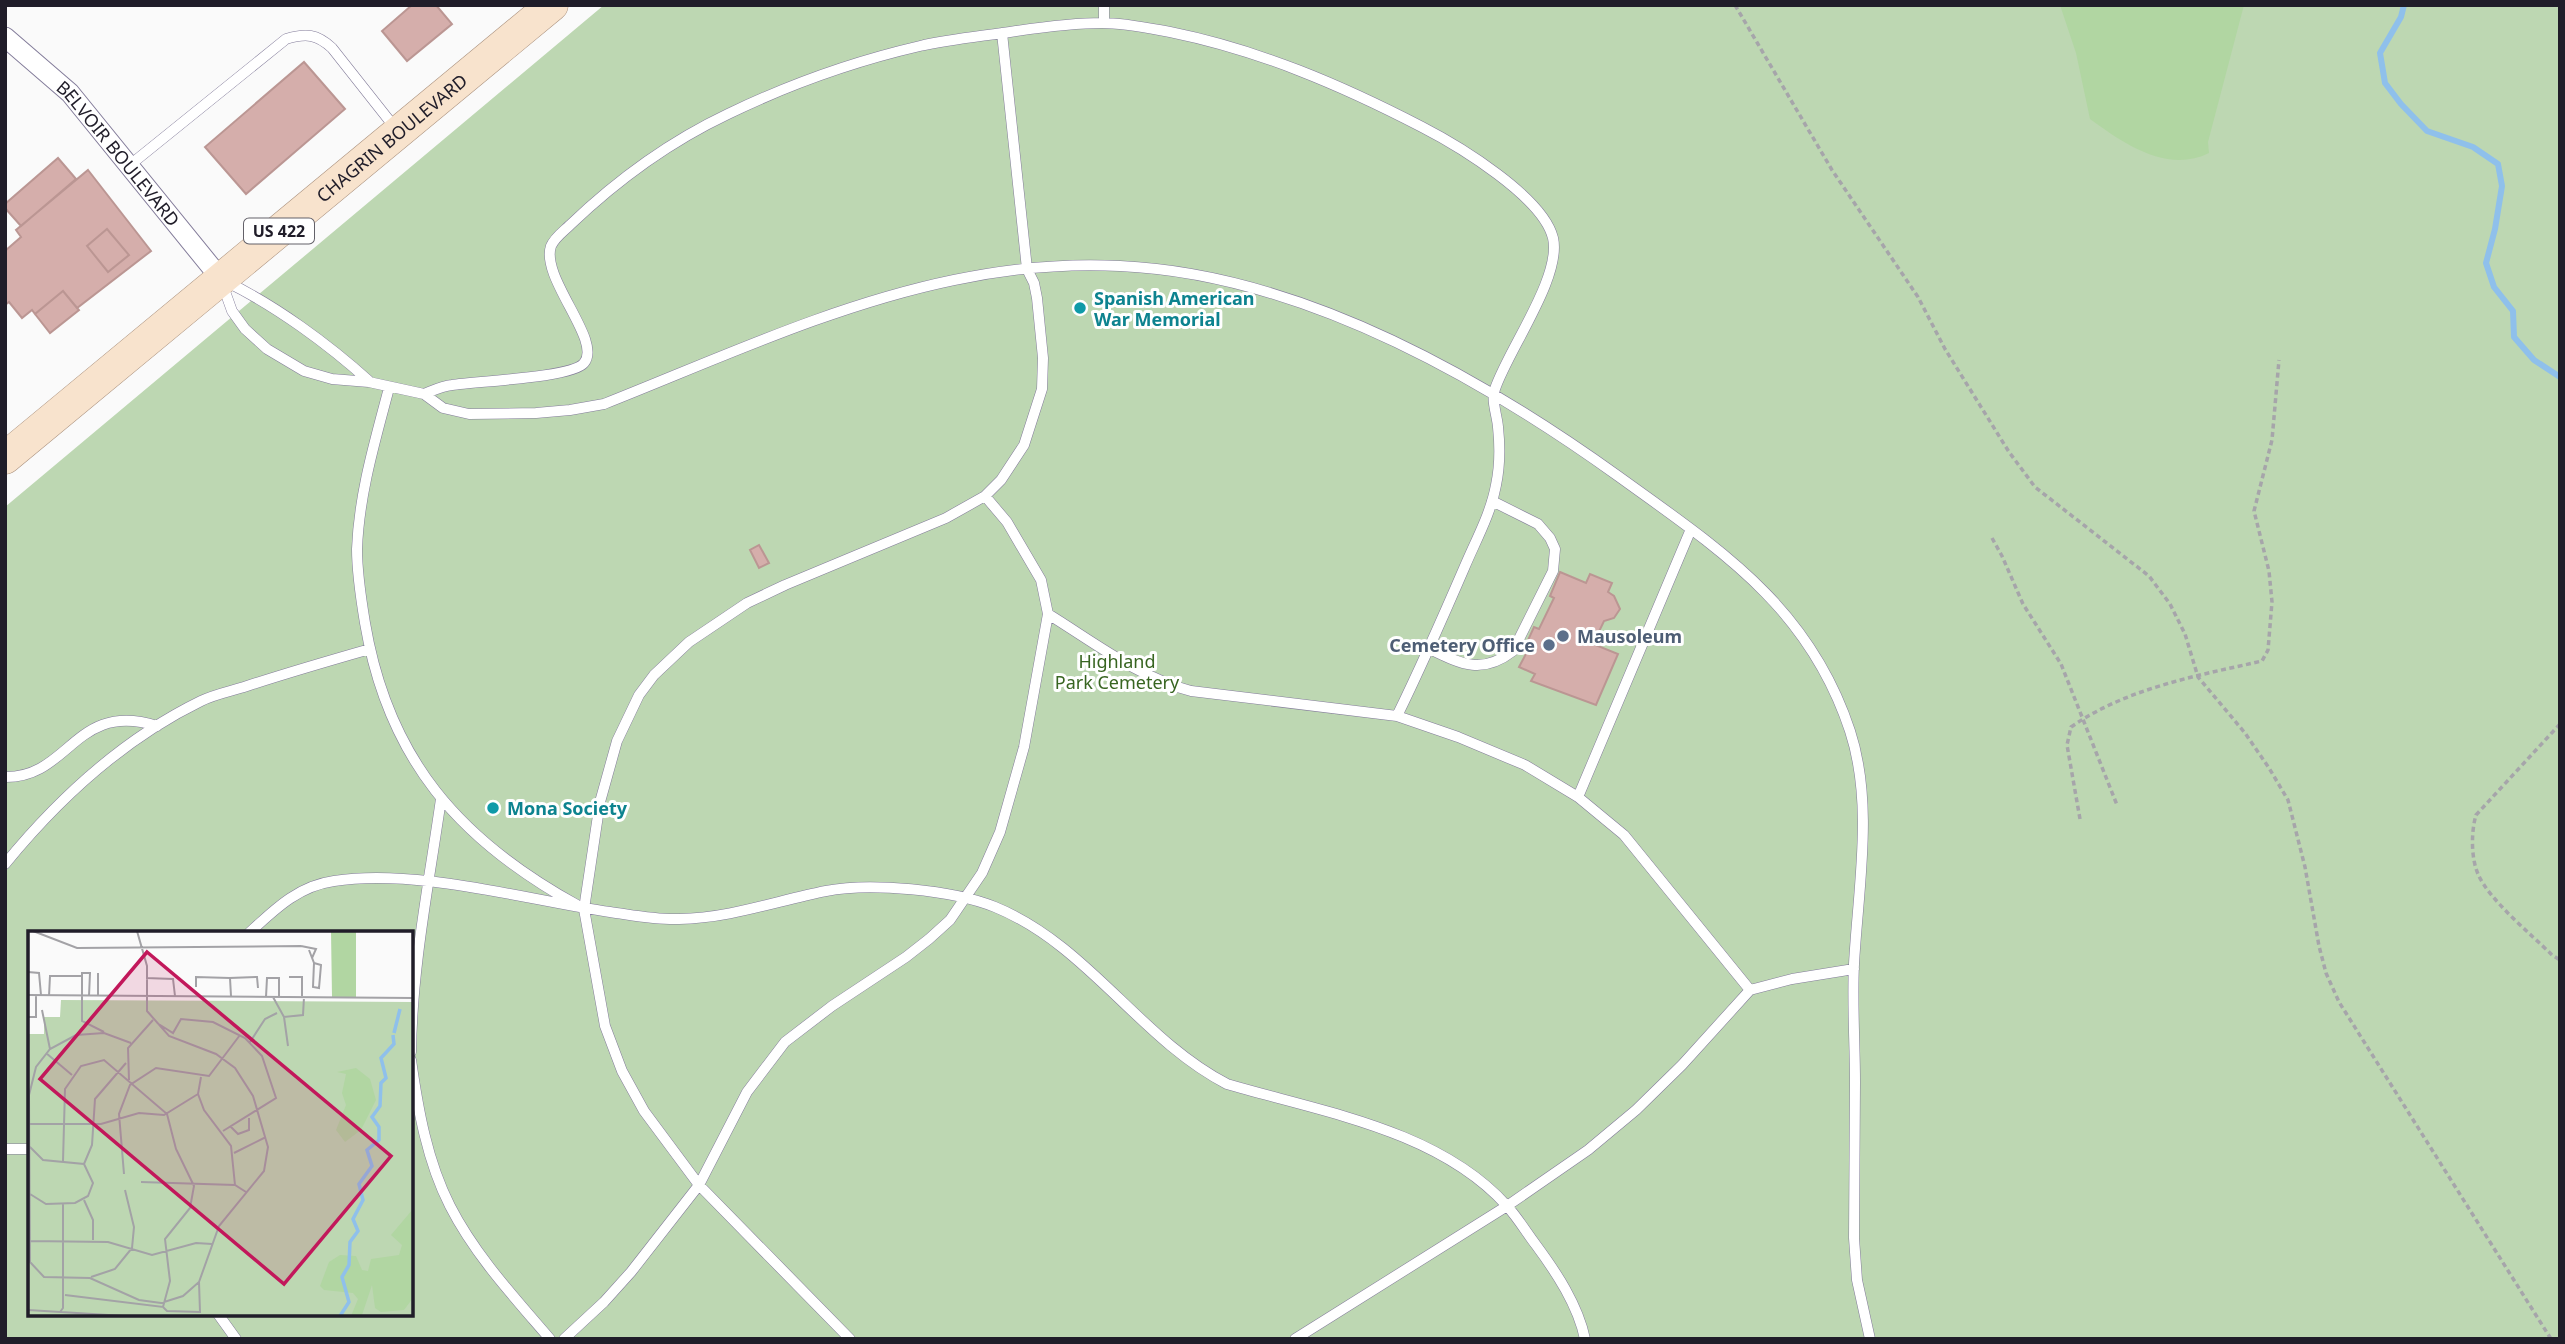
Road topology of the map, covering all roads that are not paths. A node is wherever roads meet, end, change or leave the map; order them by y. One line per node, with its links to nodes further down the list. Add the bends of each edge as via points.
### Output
1 (552, 5): 6 (main road, CHAGRIN BOULEVARD / US 422)
2 (1104, 5): 3 (lane)
3 (1104, 23): 4 (lane); 13 (lane, via 1218,42 1326,80 1441,137 1536,207 1552,235 1554,252)
4 (1002, 33): 8 (lane); 12 (lane, via 919,46 821,76 725,115 673,145 590,206 552,244 550,260 585,339 586,361 559,373 445,386)
5 (5, 37): 7 (street, BELVOIR BOULEVARD, via 70,93)
6 (399, 132): 7 (lane, via 332,48 320,37 303,34 286,39); 9 (main road, CHAGRIN BOULEVARD / US 422)
7 (130, 165): 9 (street, BELVOIR BOULEVARD)
8 (1027, 269): 12 (lane, via 954,280 844,310 604,404 536,413 469,414 443,408); 13 (lane, via 1144,268 1261,290 1398,342); 15 (lane, via 1037,298 1042,389 1024,445)
9 (221, 279): 10 (lane, via 250,293); 10 (lane, via 238,320 275,355 304,371); 14 (main road, CHAGRIN BOULEVARD / US 422)
10 (369, 382): 11 (lane)
11 (389, 388): 12 (lane); 19 (lane, via 365,479 357,550)
12 (425, 394)
13 (1492, 395): 16 (lane, via 1499,429); 17 (lane, via 1569,441)
14 (5, 458)
15 (985, 496): 18 (lane, via 1007,522 1041,580); 29 (lane, via 903,537 747,603 671,658 639,695 617,741 600,803)
16 (1492, 501): 20 (lane); 20 (lane, via 1528,517 1546,533 1555,549 1553,571 1513,651 1503,659 1475,666)
17 (1691, 529): 24 (lane); 31 (lane, via 1758,583 1790,620 1814,653 1850,731 1862,816)
18 (1048, 614): 21 (lane, via 1112,656 1168,685); 28 (lane, via 1024,747 1000,832 982,873)
19 (370, 649): 22 (lane, via 203,700); 25 (lane, via 389,713)
20 (1430, 649): 21 (lane)
21 (1397, 716): 24 (lane, via 1525,765)
22 (157, 726): 23 (lane, via 140,720 105,722 37,769); 26 (lane, via 73,790)
23 (5, 777)
24 (1578, 797): 32 (lane, via 1624,835)
25 (442, 799): 27 (lane); 29 (lane, via 495,851)
26 (5, 864)
27 (429, 881): 29 (lane); 30 (lane, via 358,878 314,885 283,901); 33 (lane)
28 (965, 897): 29 (lane, via 885,888 829,890 713,917 677,919); 37 (lane, via 950,920 922,945 785,1042 747,1092); 38 (lane, via 1021,920 1072,954 1203,1072 1227,1084 1430,1147)
29 (584, 909): 37 (lane, via 605,1026 622,1071)
30 (252, 931)
31 (1854, 969): 32 (lane); 46 (lane, via 1854,1238 1857,1280)
32 (1750, 990): 38 (lane, via 1636,1110)
33 (413, 1006)
34 (413, 1075): 41 (lane, via 417,1106 449,1204 476,1248)
35 (5, 1149): 36 (lane)
36 (28, 1149)
37 (699, 1185): 42 (lane, via 631,1272); 43 (lane)
38 (1507, 1206): 44 (lane); 45 (lane, via 1560,1279)
39 (219, 1316): 40 (lane)
40 (236, 1339)
41 (550, 1339)
42 (564, 1339)
43 (850, 1339)
44 (1294, 1339)
45 (1586, 1339)
46 (1870, 1339)

